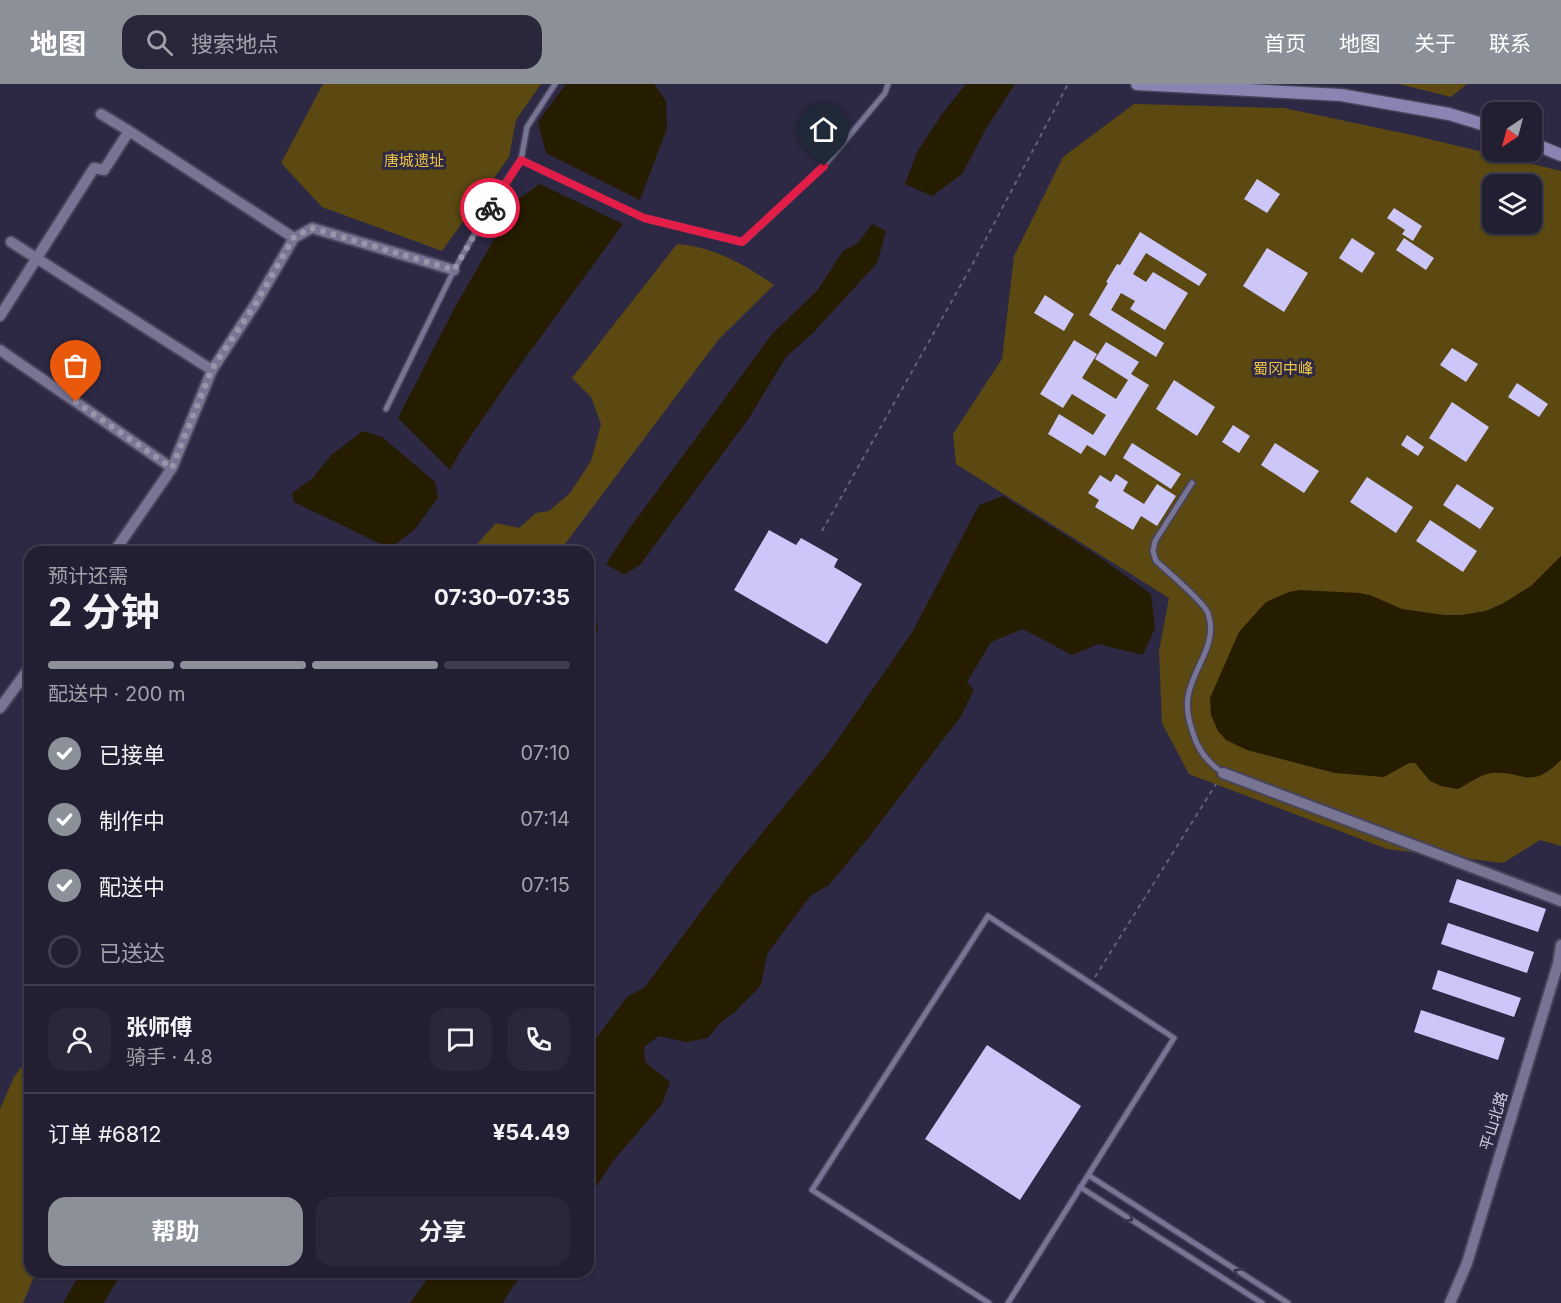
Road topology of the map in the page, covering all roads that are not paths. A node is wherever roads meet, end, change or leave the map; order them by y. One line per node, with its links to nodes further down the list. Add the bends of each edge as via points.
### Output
1 (555, 84): 9 (lane, via 527,127)
2 (888, 84): 9 (lane, via 885,93 824,166 742,242 644,218)
3 (1137, 84): 5 (street, via 1341,95 1449,114)
4 (101, 114): 6 (street)
5 (1482, 124)
6 (129, 131): 10 (street); 12 (street, via 104,170 94,168)
7 (1542, 146): 8 (street)
8 (1561, 155)
9 (521, 160): 13 (lane)
10 (294, 237): 13 (street, via 312,228); 16 (street)
11 (11, 242): 12 (street)
12 (37, 259): 14 (street); 16 (street)
13 (454, 270): 17 (lane)
14 (0, 316)
15 (0, 350): 18 (street)
16 (212, 369): 18 (street)
17 (386, 410)
18 (172, 468): 20 (street)
19 (1192, 483): 23 (lane, via 1155,541 1153,551 1156,561 1208,612 1208,648 1191,687 1188,707 1200,751)
20 (118, 546)
21 (24, 675): 22 (street)
22 (0, 708)
23 (1223, 773): 24 (street)
24 (1561, 901)
25 (1561, 945): 32 (street, 平山北路, via 1467,1263)
26 (1088, 1175): 27 (lane); 28 (lane, via 1174,1038 988,916 812,1190); 31 (lane, one-way to 26)
27 (1080, 1187): 29 (lane); 30 (lane, one-way to 30)
28 (989, 1303)
29 (1008, 1303)
30 (1262, 1303)
31 (1288, 1303)
32 (1450, 1303)

